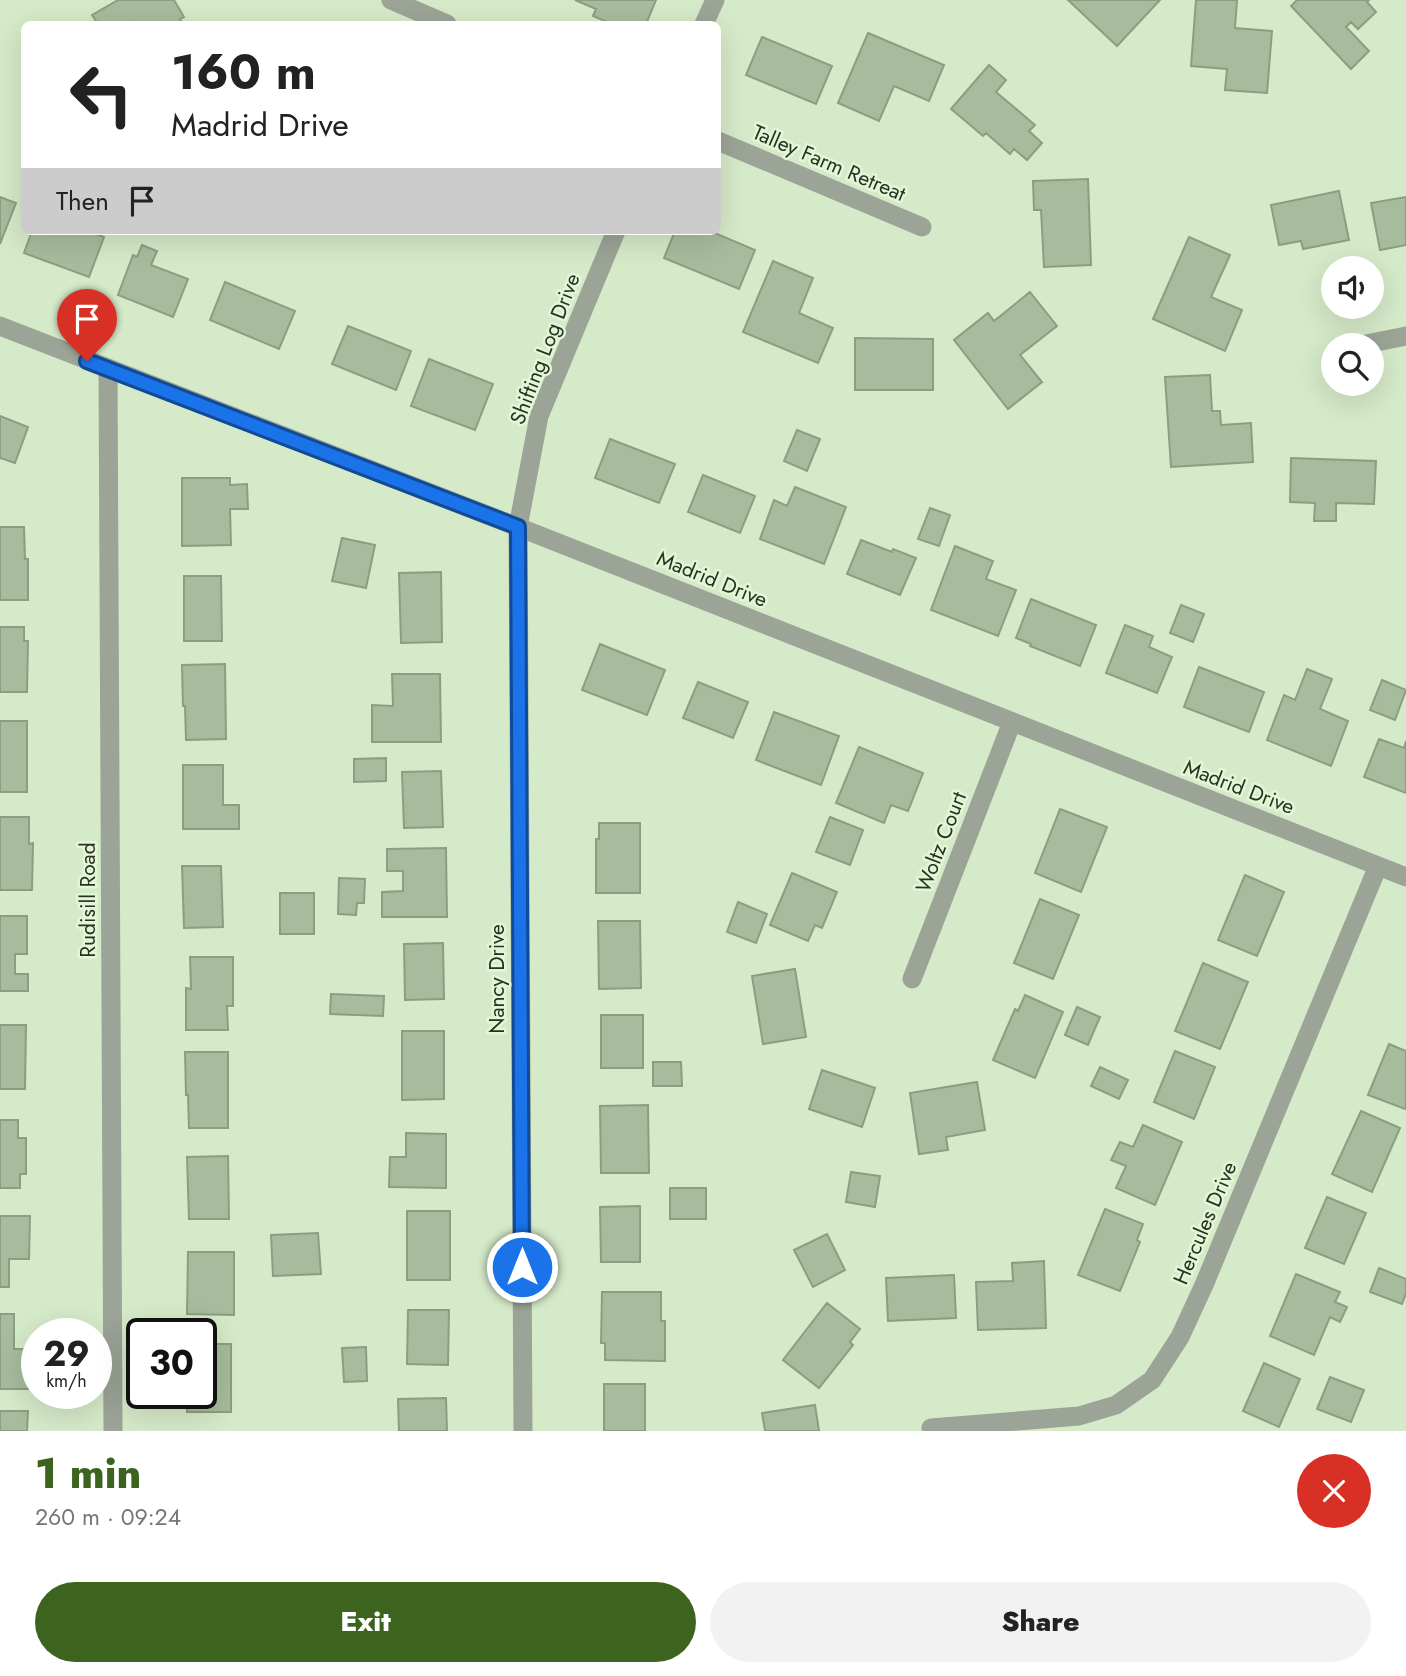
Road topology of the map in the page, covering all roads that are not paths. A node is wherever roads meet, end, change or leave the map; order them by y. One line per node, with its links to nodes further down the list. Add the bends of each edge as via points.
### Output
1 (391, 0): 3 (street)
2 (715, 0): 4 (street)
3 (440, 21)
4 (706, 21)
5 (721, 142): 6 (street, Talley Farm Retreat)
6 (922, 227)
7 (614, 235): 12 (street, Shifting Log Drive, via 539,416)
8 (0, 326): 11 (street, Madrid Drive)
9 (1406, 336): 10 (street)
10 (1384, 340)
11 (108, 370): 12 (street, Madrid Drive); 18 (street, Rudisill Road)
12 (518, 527): 13 (street, Madrid Drive); 19 (street, Nancy Drive)
13 (1012, 722): 14 (street, Madrid Drive); 16 (street, Woltz Court)
14 (1378, 866): 15 (street, Madrid Drive); 17 (street, Hercules Drive, via 1204,1285 1180,1337 1152,1380 1116,1405 1079,1416)
15 (1406, 877)
16 (912, 979)
17 (931, 1428)
18 (114, 1431)
19 (523, 1431)

